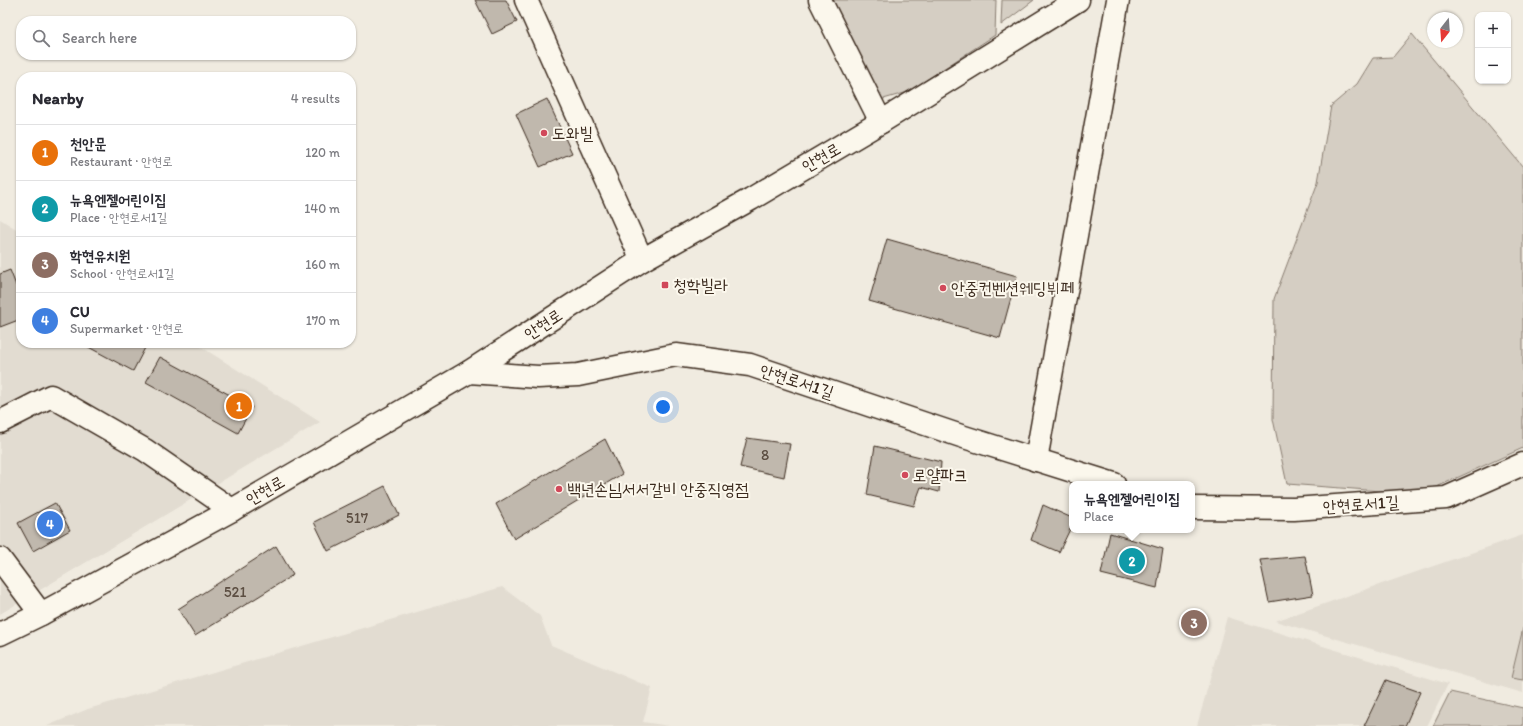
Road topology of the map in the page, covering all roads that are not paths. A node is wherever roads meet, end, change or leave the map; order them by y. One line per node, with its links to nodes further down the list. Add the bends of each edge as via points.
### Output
1 (526, 0): 6 (street)
2 (820, 0): 5 (street)
3 (1078, 0): 5 (street, 안현로)
4 (1118, 0): 9 (street)
5 (881, 122): 6 (street, 안현로)
6 (642, 260): 7 (street, 안현로)
7 (469, 372): 9 (street, 안현로서1길, via 538,377 578,375 676,355 750,366); 13 (street, 안현로)
8 (0, 422): 13 (street, via 51,396 145,450)
9 (1036, 460): 11 (street, 안현로서1길)
10 (1523, 464): 12 (street, 안현로서1길, via 1446,498 1294,509)
11 (1104, 481)
12 (1195, 508)
13 (232, 510): 15 (street, 안현로)
14 (0, 559): 15 (street)
15 (41, 614): 16 (street, 안현로)
16 (0, 634)

